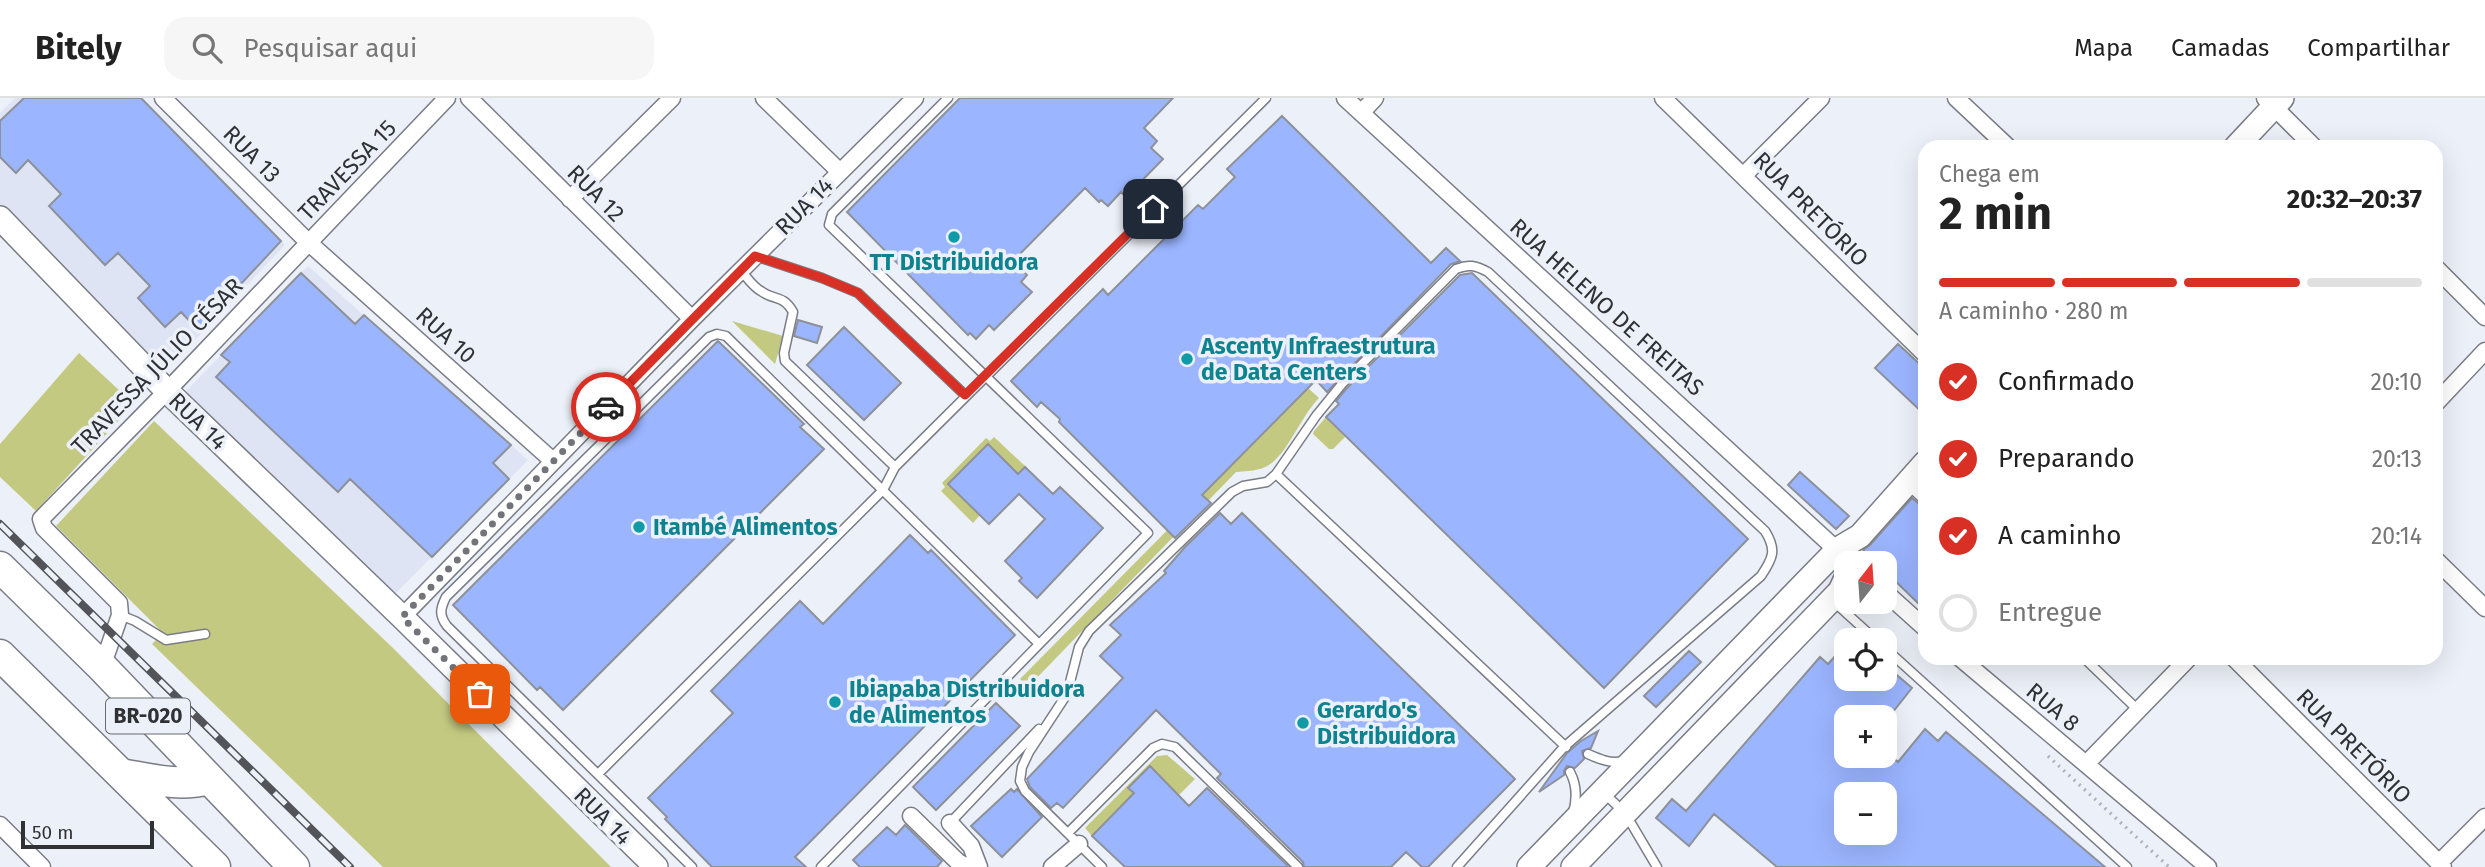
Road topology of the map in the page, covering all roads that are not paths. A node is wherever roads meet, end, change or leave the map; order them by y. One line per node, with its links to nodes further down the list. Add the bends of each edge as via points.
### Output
1 (163, 98): 23 (street, RUA 13)
2 (447, 98): 23 (street, TRAVESSA 15)
3 (469, 98): 21 (street, RUA 12)
4 (672, 98): 21 (street)
5 (764, 98): 19 (street)
6 (915, 98): 19 (street, RUA 14)
7 (948, 98): 31 (lane, via 832,214 830,225)
8 (1266, 98): 31 (lane)
9 (1345, 98): 15 (street, RUA HELENO DE FREITAS)
10 (1375, 98): 15 (street)
11 (1664, 98): 20 (street, RUA PRETÓRIO)
12 (1821, 98): 20 (street)
13 (1956, 98): 16 (street)
14 (2273, 101): 17 (main road); 18 (street)
15 (1360, 113): 42 (street, RUA HELENO DE FREITAS)
16 (2001, 140)
17 (2242, 140)
18 (2308, 140)
19 (839, 172): 24 (street, RUA 14)
20 (1744, 175): 29 (street, RUA PRETÓRIO)
21 (570, 199): 28 (street, RUA 12)
22 (2, 223): 32 (main road, RUA 14)
23 (308, 242): 32 (street, TRAVESSA JÚLIO CÉSAR); 35 (street, RUA 10)
24 (755, 256): 25 (street, RUA 14); 33 (lane, via 858,293)
25 (741, 271): 28 (street, RUA 14); 36 (lane, via 761,292 792,308 785,361)
26 (2443, 275): 27 (street)
27 (2485, 317)
28 (692, 319): 35 (street, RUA 14)
29 (1918, 347)
30 (2485, 351): 34 (street)
31 (985, 376): 33 (lane); 55 (lane, via 1148,533)
32 (167, 391): 50 (street, TRAVESSA JÚLIO CÉSAR, via 41,522 115,597); 51 (main road, RUA 14)
33 (965, 395): 36 (lane)
34 (2443, 396)
35 (553, 461): 51 (street, RUA 14)
36 (895, 467): 40 (lane)
37 (1918, 470): 39 (main road)
38 (1276, 474): 64 (lane, via 1267,482 1232,492 1102,617 1079,646 1067,694); 65 (lane); 65 (lane, via 1342,384 1456,269 1476,265 1765,531 1773,553 1761,576)
39 (1906, 482): 41 (lane); 43 (main road)
40 (883, 490): 55 (lane); 71 (lane); 71 (lane, via 726,336 718,334 709,337 446,597 440,608 447,626)
41 (1918, 494)
42 (1835, 551)
43 (1852, 551)
44 (0, 567): 62 (highway, BR-020)
45 (2443, 567): 49 (street)
46 (1834, 574): 67 (main road)
47 (1832, 600): 53 (lane); 74 (main road)
48 (1897, 603): 52 (street)
49 (2485, 608)
50 (120, 615): 54 (lane, via 166,640); 62 (street)
51 (402, 617): 85 (main road, RUA 14)
52 (1918, 622)
53 (1863, 628)
54 (205, 634)
55 (1039, 644): 87 (lane)
56 (0, 655): 70 (highway, BR-020)
57 (1897, 659): 97 (lane)
58 (1968, 665): 68 (street, RUA 8)
59 (2091, 665): 63 (lane)
60 (2182, 665): 63 (street)
61 (2241, 665): 81 (street, RUA PRETÓRIO)
62 (102, 667): 72 (highway, BR-020)
63 (2138, 710): 68 (street)
64 (1052, 716): 77 (lane); 80 (lane, via 1029,752 1020,781)
65 (1566, 750): 93 (lane)
66 (1588, 754): 67 (lane, via 1616,762)
67 (1636, 758): 73 (main road)
68 (2085, 764): 98 (street)
69 (1570, 772): 79 (lane, via 1576,802)
70 (121, 774): 72 (highway, via 181,783); 83 (highway, BR-020)
71 (598, 774): 86 (lane)
72 (209, 779): 84 (highway, BR-020)
73 (1603, 792): 74 (lane); 79 (main road)
74 (1626, 813): 95 (main road); 96 (lane)
75 (911, 816): 88 (street)
76 (2485, 817): 81 (street)
77 (950, 823): 89 (street, via 971,846)
78 (0, 825): 82 (street)
79 (1570, 825): 94 (main road)
80 (1074, 839): 90 (street); 91 (lane); 92 (lane, via 1153,748 1162,744 1175,747)
81 (2441, 865)
82 (41, 867)
83 (215, 867)
84 (294, 867)
85 (656, 867)
86 (692, 867)
87 (821, 867)
88 (967, 867)
89 (979, 867)
90 (1052, 867)
91 (1102, 867)
92 (1298, 867)
93 (1457, 867)
94 (1529, 867)
95 (1573, 867)
96 (1657, 867)
97 (2127, 867)
98 (2208, 867)

